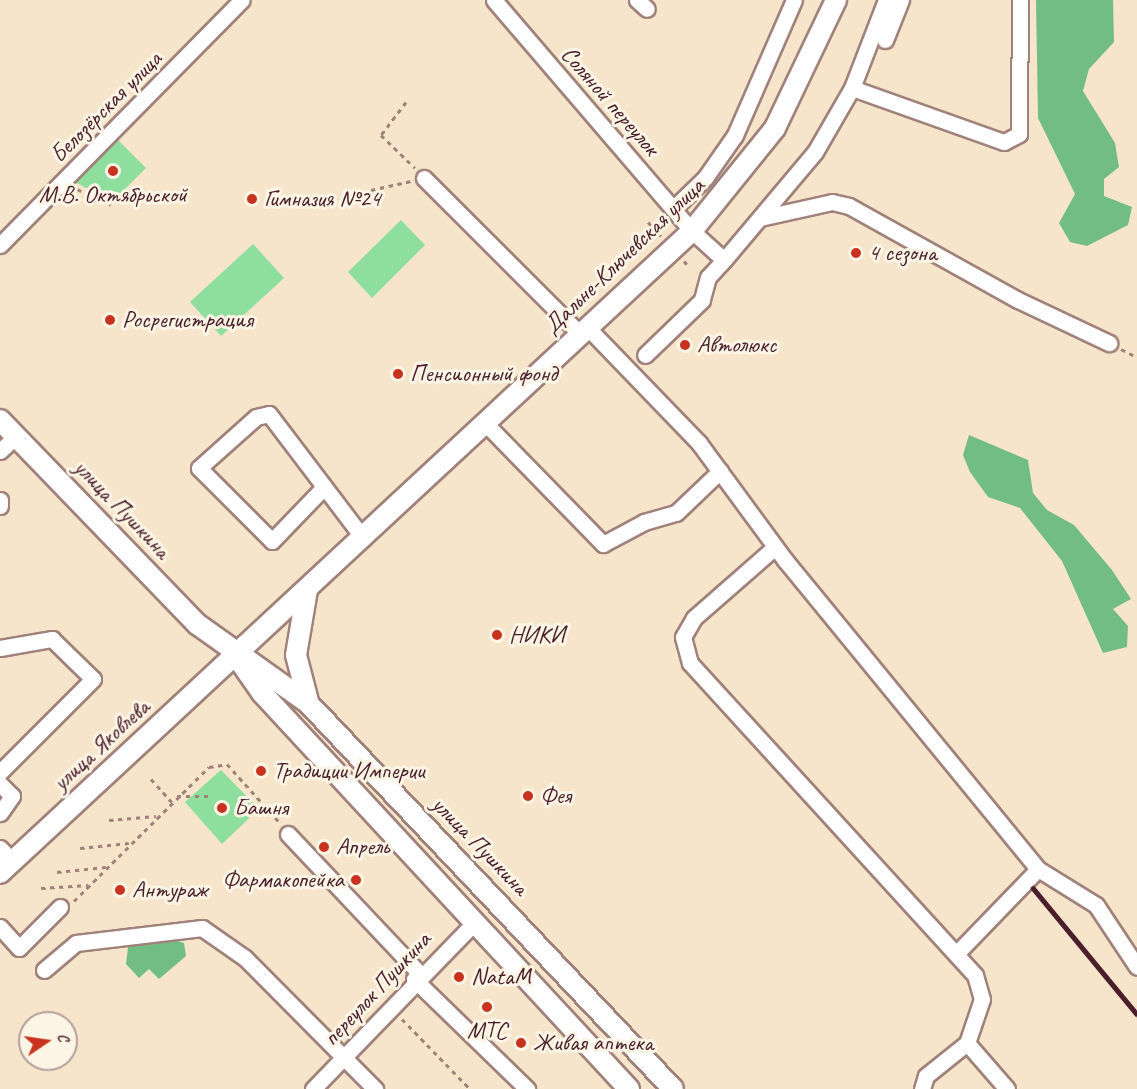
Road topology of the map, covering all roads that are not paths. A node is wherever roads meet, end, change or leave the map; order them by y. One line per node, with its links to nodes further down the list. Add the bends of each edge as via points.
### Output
1 (242, 0): 14 (street, Белозёрская улица)
2 (494, 0): 11 (street, Соляной переулок)
3 (794, 0): 11 (street, via 735,135 705,178)
4 (836, 0): 13 (main road, Дальне-Ключевская улица, via 774,128)
5 (886, 0): 9 (street)
6 (901, 0): 8 (street)
7 (1020, 0): 9 (street, via 1019,134 1004,142)
8 (885, 40)
9 (852, 88): 12 (street, via 815,152)
10 (424, 178): 16 (street)
11 (674, 209): 13 (street, Соляной переулок)
12 (760, 218): 15 (street); 17 (street, via 832,202 849,206 1018,300)
13 (692, 231): 15 (street, Соляной переулок); 16 (main road, Дальне-Ключевская улица)
14 (0, 245)
15 (724, 260): 18 (street, via 708,277 702,300)
16 (584, 331): 20 (main road, Дальне-Ключевская улица); 23 (street)
17 (1109, 343)
18 (645, 355)
19 (0, 420): 21 (main road, улица Пушкина)
20 (486, 424): 23 (street, via 603,544 644,522 676,513); 27 (main road, Дальне-Ключевская улица)
21 (16, 436): 22 (street); 31 (main road, улица Пушкина, via 197,624)
22 (0, 451)
23 (720, 471): 28 (street)
24 (324, 486): 24 (street, via 269,414 256,417 199,468 272,541); 27 (street)
25 (0, 500): 26 (street)
26 (0, 506)
27 (363, 538): 29 (main road, Дальне-Ключевская улица)
28 (776, 547): 38 (street); 42 (street, via 694,618 683,637 690,663)
29 (306, 590): 31 (main road, Дальне-Ключевская улица); 32 (main road, via 296,661)
30 (0, 648): 33 (street, via 52,639 93,679)
31 (236, 655): 32 (main road, улица Пушкина); 37 (main road, улица Яковлева); 40 (main road, улица Пушкина, via 262,693)
32 (308, 703): 52 (main road, улица Пушкина)
33 (0, 772)
34 (0, 784): 35 (street, via 12,796)
35 (0, 813)
36 (288, 834): 45 (street)
37 (4, 861)
38 (1038, 869): 42 (street); 43 (street, via 1096,905)
39 (60, 907): 41 (street, via 19,948)
40 (475, 922): 45 (street, переулок Пушкина); 48 (main road, улица Пушкина)
41 (0, 927)
42 (956, 954): 46 (street, via 975,975 982,999)
43 (1137, 967)
44 (44, 970): 47 (street, via 76,943 202,928 245,958)
45 (416, 976): 47 (street, переулок Пушкина, via 394,1011); 51 (street)
46 (967, 1043): 53 (street, via 926,1077); 54 (street)
47 (345, 1057): 49 (street, переулок Пушкина); 50 (street)
48 (625, 1088)
49 (313, 1089)
50 (375, 1089)
51 (527, 1089)
52 (673, 1089)
53 (922, 1089)
54 (1007, 1089)

